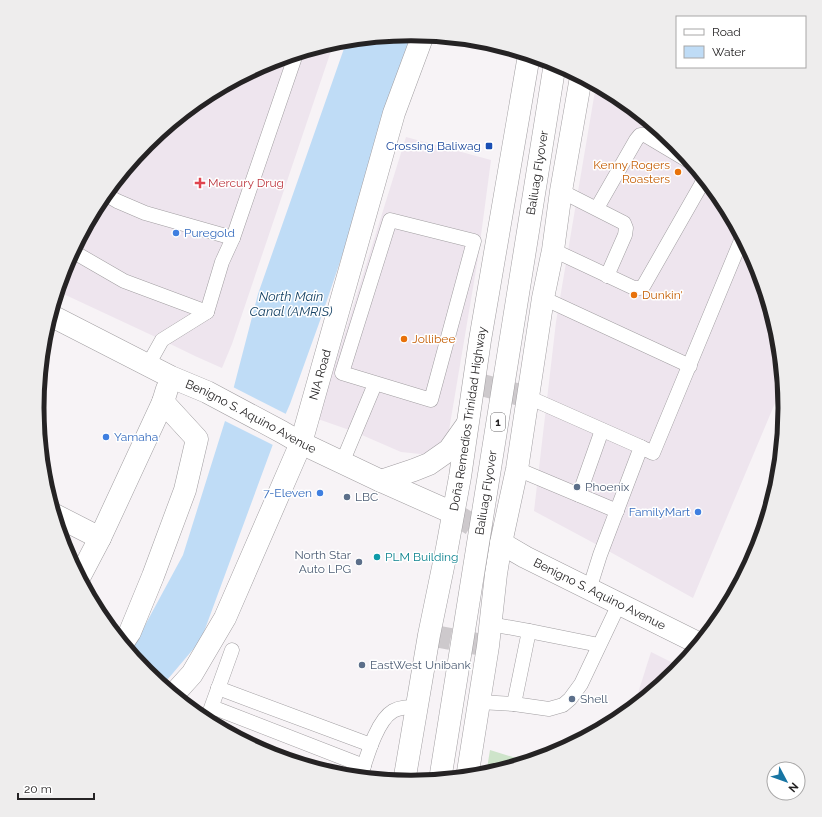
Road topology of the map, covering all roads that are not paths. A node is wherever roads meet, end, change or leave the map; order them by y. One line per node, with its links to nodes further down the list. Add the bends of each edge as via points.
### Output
1 (421, 41): 29 (main road, NIA Road, via 394,113)
2 (294, 61): 11 (lane)
3 (528, 61): 14 (main road, Doña Remedios Trinidad Highway)
4 (554, 70): 59 (main road, Baliuag Flyover / 1, bridge)
5 (579, 82): 8 (main road, 1)
6 (674, 152): 10 (lane, via 645,135 640,135)
7 (702, 183): 17 (lane, via 644,285 634,288)
8 (561, 191): 10 (lane); 15 (main road, 1)
9 (110, 197): 11 (lane, via 145,213)
10 (597, 208): 17 (lane, via 624,222 626,228)
11 (233, 238): 19 (lane, via 222,262)
12 (474, 241): 14 (lane); 24 (lane, via 431,400); 24 (lane, via 390,220 342,373)
13 (740, 244): 22 (lane)
14 (496, 245): 27 (main road, Doña Remedios Trinidad Highway)
15 (553, 250): 17 (lane); 18 (main road, 1)
16 (77, 255): 19 (lane, via 124,280)
17 (607, 276)
18 (543, 298): 22 (lane); 25 (main road, 1)
19 (208, 312): 21 (lane, via 162,340)
20 (55, 318): 21 (main road, Benigno S. Aquino Avenue)
21 (148, 365): 23 (main road, Benigno S. Aquino Avenue)
22 (690, 366): 30 (lane, via 652,453)
23 (171, 377): 26 (main road); 29 (main road, Benigno S. Aquino Avenue, via 208,392)
24 (375, 384): 31 (lane)
25 (528, 397): 28 (lane); 32 (main road, 1)
26 (163, 402): 38 (main road); 45 (main road, via 197,439 183,497)
27 (468, 424): 33 (main road, via 449,450 429,464); 36 (main road, Doña Remedios Trinidad Highway)
28 (602, 430): 30 (lane); 34 (lane)
29 (291, 438): 31 (main road, Benigno S. Aquino Avenue); 50 (main road, NIA Road, via 225,618 192,674)
30 (641, 447): 35 (lane)
31 (342, 463): 33 (main road, Benigno S. Aquino Avenue)
32 (517, 469): 34 (lane); 39 (main road, 1)
33 (381, 481): 36 (main road, Benigno S. Aquino Avenue)
34 (579, 495): 35 (lane)
35 (617, 511): 41 (lane)
36 (453, 514): 53 (main road, Doña Remedios Trinidad Highway)
37 (60, 517): 38 (main road)
38 (100, 538): 40 (main road)
39 (501, 543): 41 (main road, Benigno S. Aquino Avenue); 43 (main road, 1)
40 (82, 573)
41 (589, 590): 42 (main road, Benigno S. Aquino Avenue)
42 (619, 604): 46 (main road, Benigno S. Aquino Avenue); 47 (lane)
43 (490, 624): 44 (lane); 51 (main road, 1)
44 (529, 631): 47 (lane); 52 (lane)
45 (125, 639)
46 (695, 642)
47 (599, 645): 52 (lane, via 581,684 563,705 549,709)
48 (232, 650): 49 (lane)
49 (218, 688): 54 (lane); 56 (lane)
50 (177, 692)
51 (479, 702): 52 (lane); 57 (main road, 1)
52 (514, 704)
53 (417, 707): 56 (lane, via 392,711 378,727); 60 (main road, Doña Remedios Trinidad Highway)
54 (212, 708): 55 (lane); 58 (lane)
55 (209, 715)
56 (371, 745): 58 (lane)
57 (468, 771)
58 (362, 772)
59 (441, 775)
60 (405, 776)

